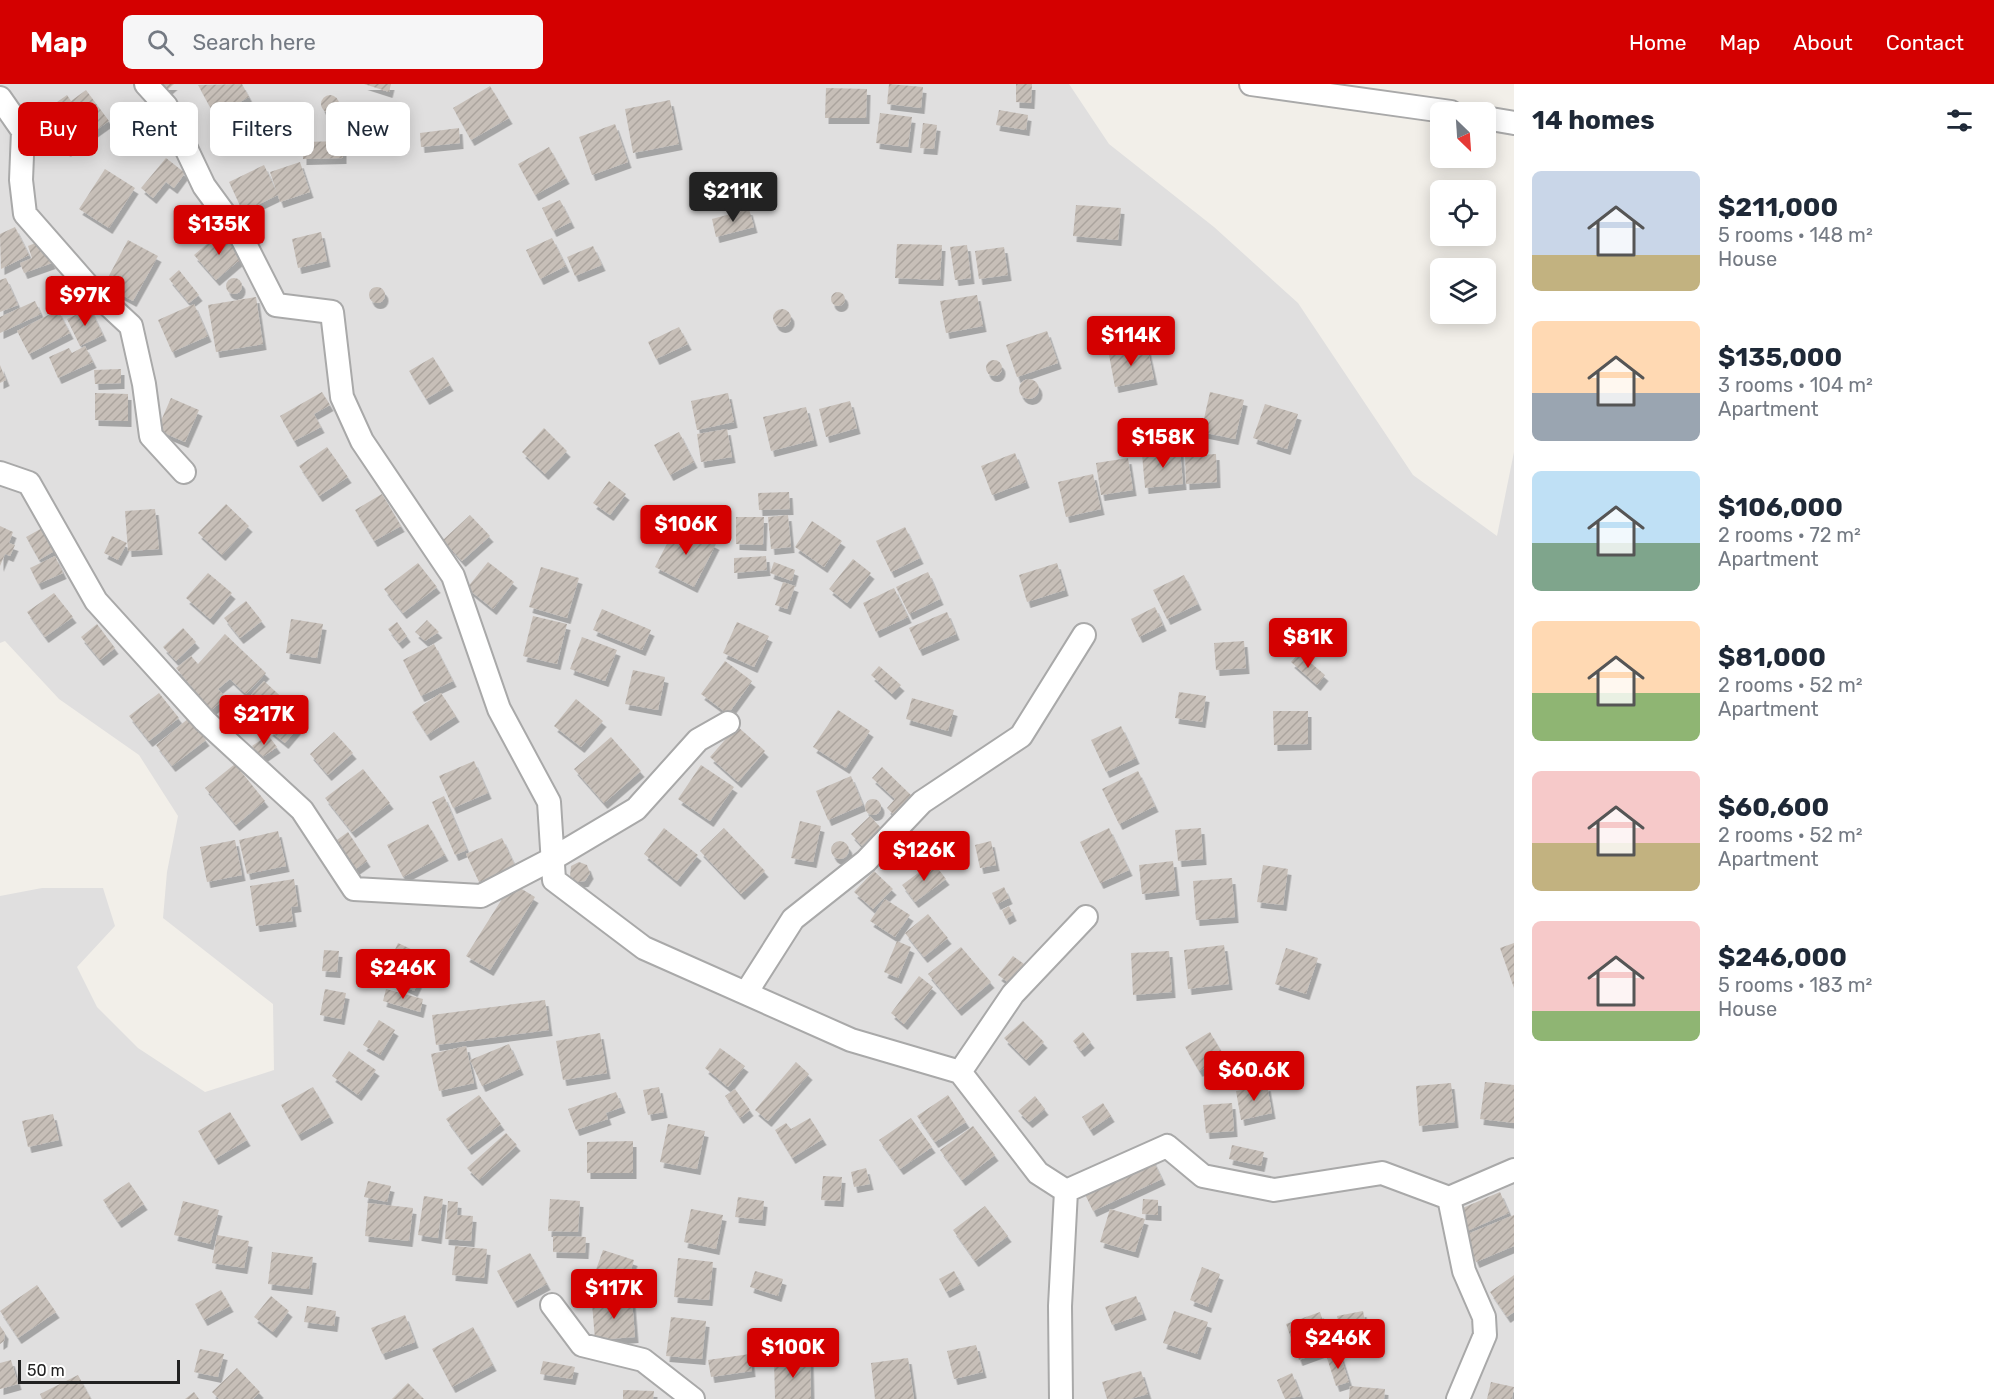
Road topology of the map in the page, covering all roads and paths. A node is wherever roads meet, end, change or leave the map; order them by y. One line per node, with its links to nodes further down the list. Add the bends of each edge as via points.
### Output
1 (146, 84): 11 (street, via 166,106 204,186 242,238 276,305 332,312 342,397 362,441 453,576 499,709 549,802)
2 (1251, 84): 4 (street)
3 (0, 98): 7 (street, via 23,131 21,180 25,214 89,287 131,326 151,435)
4 (1430, 109)
5 (1496, 120): 6 (street)
6 (1514, 123)
7 (184, 472)
8 (0, 473): 11 (street, via 29,483 96,601 205,721 302,810 354,889 481,896)
9 (1084, 635): 13 (street, via 1021,736 922,802 866,861 793,919)
10 (728, 723): 11 (street, via 698,740 636,809)
11 (552, 859): 13 (street, via 554,880 644,948)
12 (1086, 917): 14 (street, via 1013,994)
13 (746, 993): 14 (street, via 851,1040)
14 (960, 1072): 16 (street, via 1038,1173)
15 (1514, 1170): 17 (street)
16 (1066, 1191): 17 (street, via 1167,1146 1203,1176 1274,1190 1382,1173); 20 (street, via 1060,1306)
17 (1449, 1198): 21 (street, via 1464,1272 1484,1317 1485,1335)
18 (552, 1305): 19 (street, via 582,1345 642,1360)
19 (693, 1399)
20 (1061, 1399)
21 (1458, 1399)

